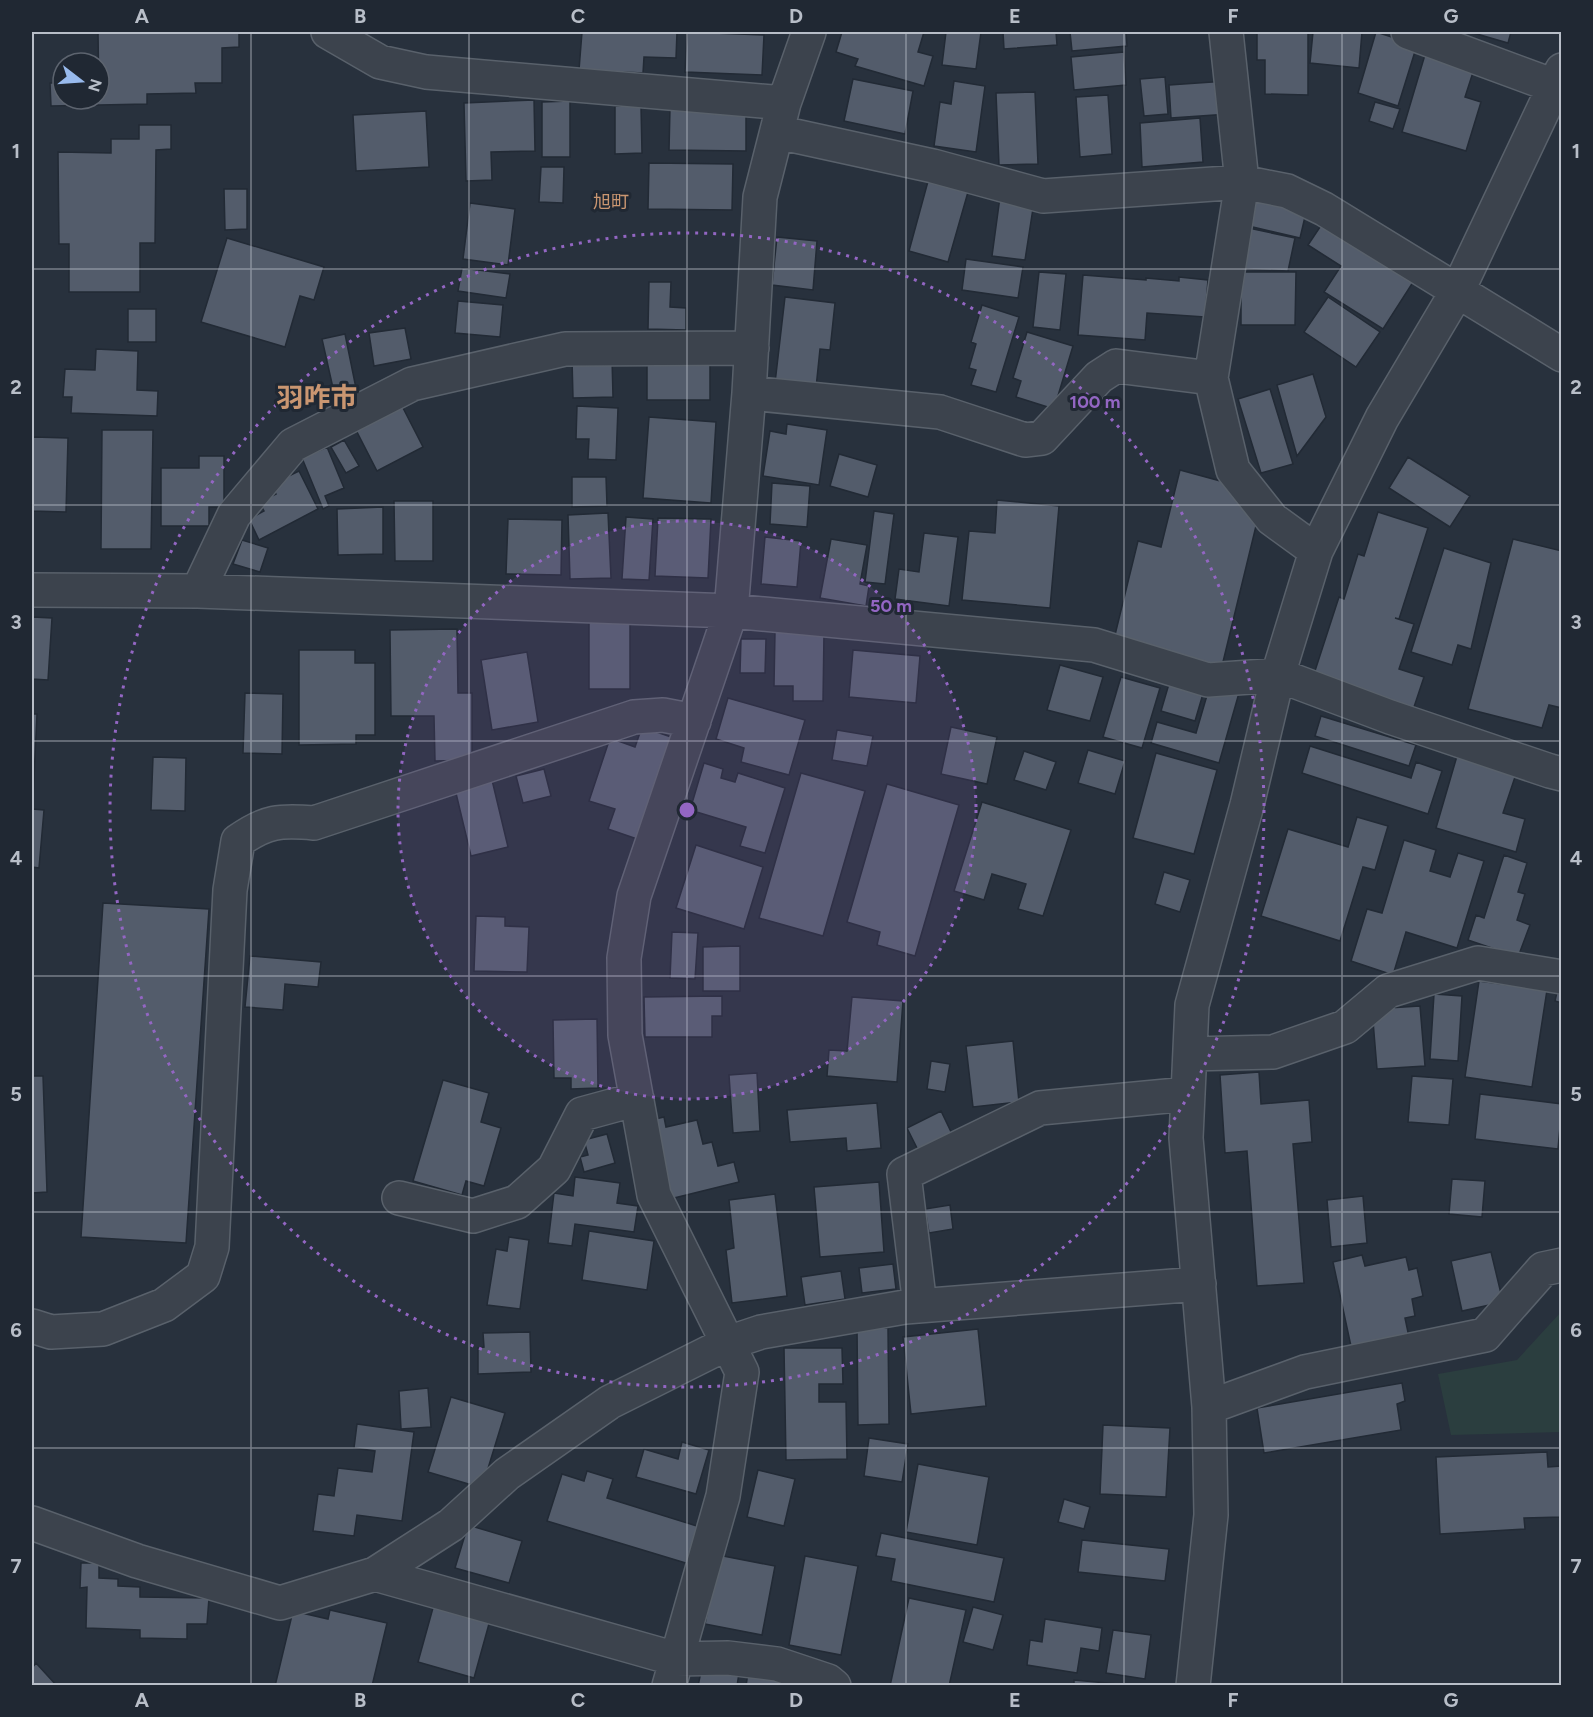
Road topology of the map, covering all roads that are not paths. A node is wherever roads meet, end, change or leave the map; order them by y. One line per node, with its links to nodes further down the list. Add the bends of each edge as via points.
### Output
1 (328, 32): 6 (street, via 380,62 426,72)
2 (809, 32): 6 (street)
3 (1226, 32): 7 (street)
4 (1408, 32): 5 (street)
5 (1558, 78): 8 (street)
6 (781, 117): 7 (street, via 933,166 1043,196); 9 (street, via 760,197)
7 (1242, 182): 8 (street, via 1287,191 1324,209); 11 (street)
8 (1458, 290): 10 (street); 13 (street, via 1382,418)
9 (752, 348): 12 (street); 15 (street, via 565,350 412,384 293,445 234,515)
10 (1562, 355)
11 (1211, 378): 12 (street, via 1116,366 1100,377 1042,438 1024,440 940,412); 13 (street, via 1233,470 1272,519)
12 (749, 393): 16 (street)
13 (1316, 551): 17 (street)
14 (32, 590): 15 (street)
15 (198, 591): 16 (street)
16 (731, 611): 17 (street, via 1094,645 1208,681); 18 (street)
17 (1278, 675): 19 (street, via 1389,717); 21 (street, via 1192,1005)
18 (694, 722): 23 (street, via 634,896 624,957 625,1035); 28 (street, via 663,715 634,717 314,823 286,820 256,828 238,841 230,890 212,1247 204,1276 164,1305 103,1329 51,1332)
19 (1562, 774)
20 (1562, 977): 21 (street, via 1478,963 1388,991 1345,1027 1273,1052)
21 (1190, 1054): 22 (street)
22 (1188, 1094): 26 (street, via 1186,1138); 27 (street, via 1040,1108 904,1174)
23 (637, 1099): 24 (street, via 582,1114 554,1169 517,1202 473,1216); 29 (street, via 654,1195)
24 (399, 1198)
25 (1562, 1265): 30 (street, via 1543,1269 1485,1335 1305,1372)
26 (1199, 1284): 27 (street); 30 (street)
27 (920, 1306): 29 (street, via 761,1332)
28 (32, 1326)
29 (728, 1343): 32 (street, via 610,1402 507,1474 451,1524); 33 (street, via 742,1372 723,1496)
30 (1209, 1407): 35 (street, via 1211,1515)
31 (32, 1523): 32 (street, via 137,1561 280,1603)
32 (375, 1574): 33 (street)
33 (672, 1672): 34 (street, via 728,1658 777,1664)
34 (834, 1686)
35 (1193, 1686)

